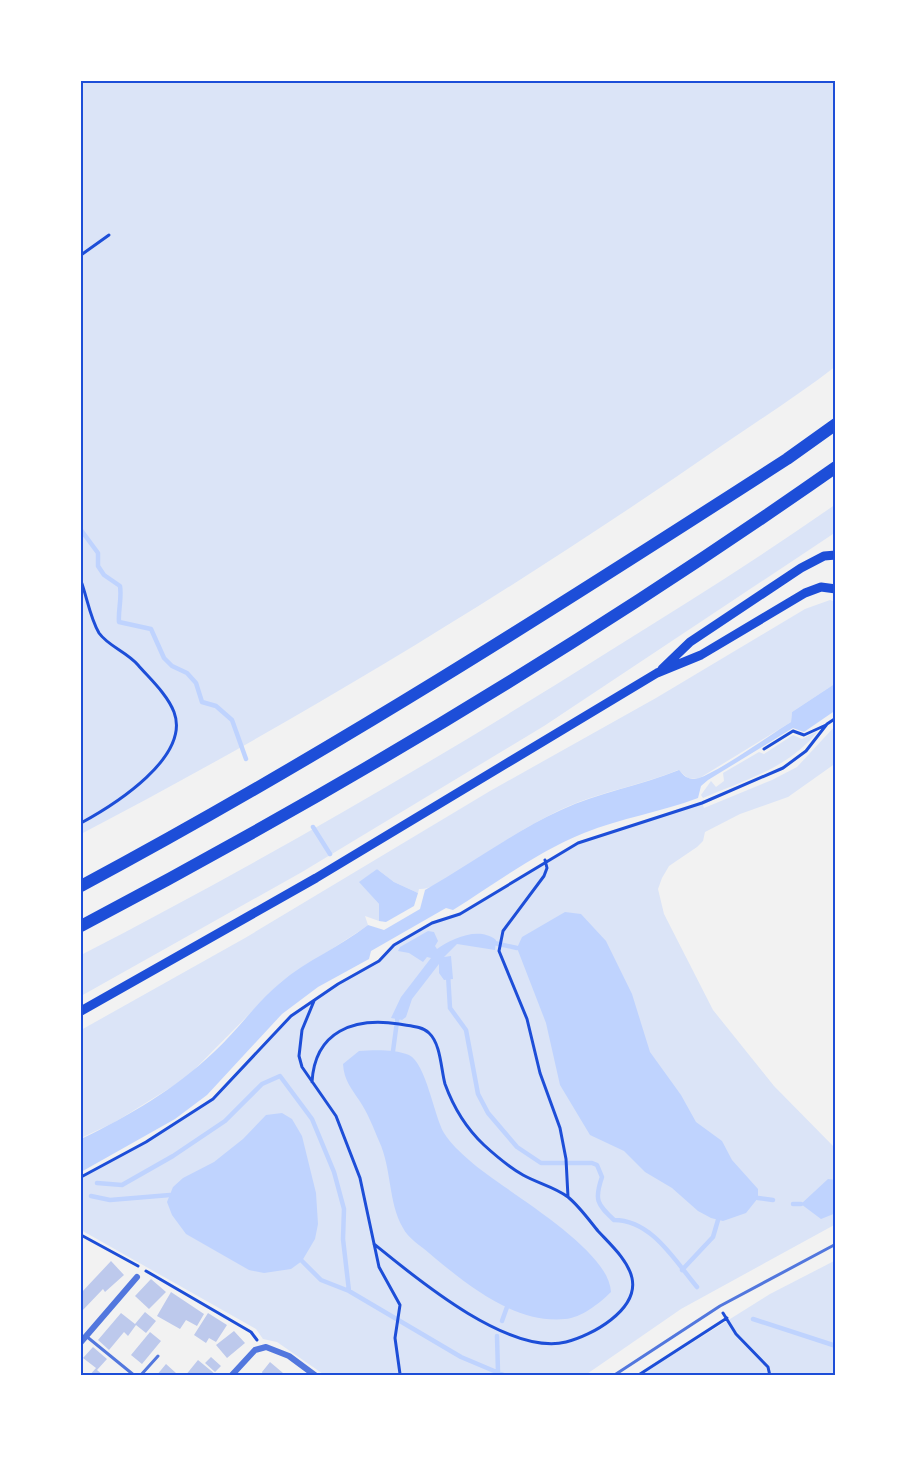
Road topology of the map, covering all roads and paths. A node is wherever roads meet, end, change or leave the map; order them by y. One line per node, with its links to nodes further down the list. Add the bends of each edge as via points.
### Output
1 (109, 235): 2 (path)
2 (81, 255)
3 (836, 424): 14 (highway, via 380,718)
4 (836, 467): 15 (highway, via 597,625 398,748)
5 (836, 555): 8 (main road, via 824,556 690,642)
6 (81, 581): 12 (path, via 101,635 134,660 160,689 174,711 177,728 170,749 143,780)
7 (835, 586): 8 (main road, via 815,589 774,609 701,656)
8 (657, 673): 17 (main road, via 316,878)
9 (836, 718): 10 (path)
10 (827, 724): 11 (path, via 804,735 793,731); 13 (path, via 806,751 783,768 679,812 598,834)
11 (764, 749)
12 (81, 823)
13 (545, 860): 16 (path, via 460,914 432,923 393,945 379,961); 20 (path, via 547,867 541,882 512,918 499,951 527,1019 540,1073 560,1128)
14 (81, 886)
15 (81, 926)
16 (314, 1000): 18 (path, via 302,1030 299,1056); 19 (path, via 282,1025 213,1099)
17 (81, 1011)
18 (312, 1082): 20 (path, via 319,1051 333,1036 366,1022 418,1028 430,1034 451,1099 482,1143 522,1175); 22 (path, via 336,1116 360,1178)
19 (81, 1177)
20 (568, 1197): 22 (path, via 621,1257 633,1280 629,1300 605,1323 550,1346 493,1326 431,1290)
21 (81, 1234): 29 (path, via 252,1332)
22 (374, 1244): 31 (path, via 380,1267 398,1299)
23 (836, 1244): 25 (lane)
24 (137, 1277): 27 (street)
25 (720, 1306): 26 (path); 35 (lane)
26 (727, 1318): 36 (path); 37 (path, via 736,1334 768,1367)
27 (87, 1336): 28 (street); 32 (lane)
28 (81, 1342)
29 (260, 1347): 33 (street); 34 (street, via 278,1350)
30 (158, 1356): 32 (lane)
31 (400, 1374)
32 (138, 1376)
33 (231, 1376)
34 (316, 1376)
35 (613, 1376)
36 (637, 1376)
37 (770, 1376)

